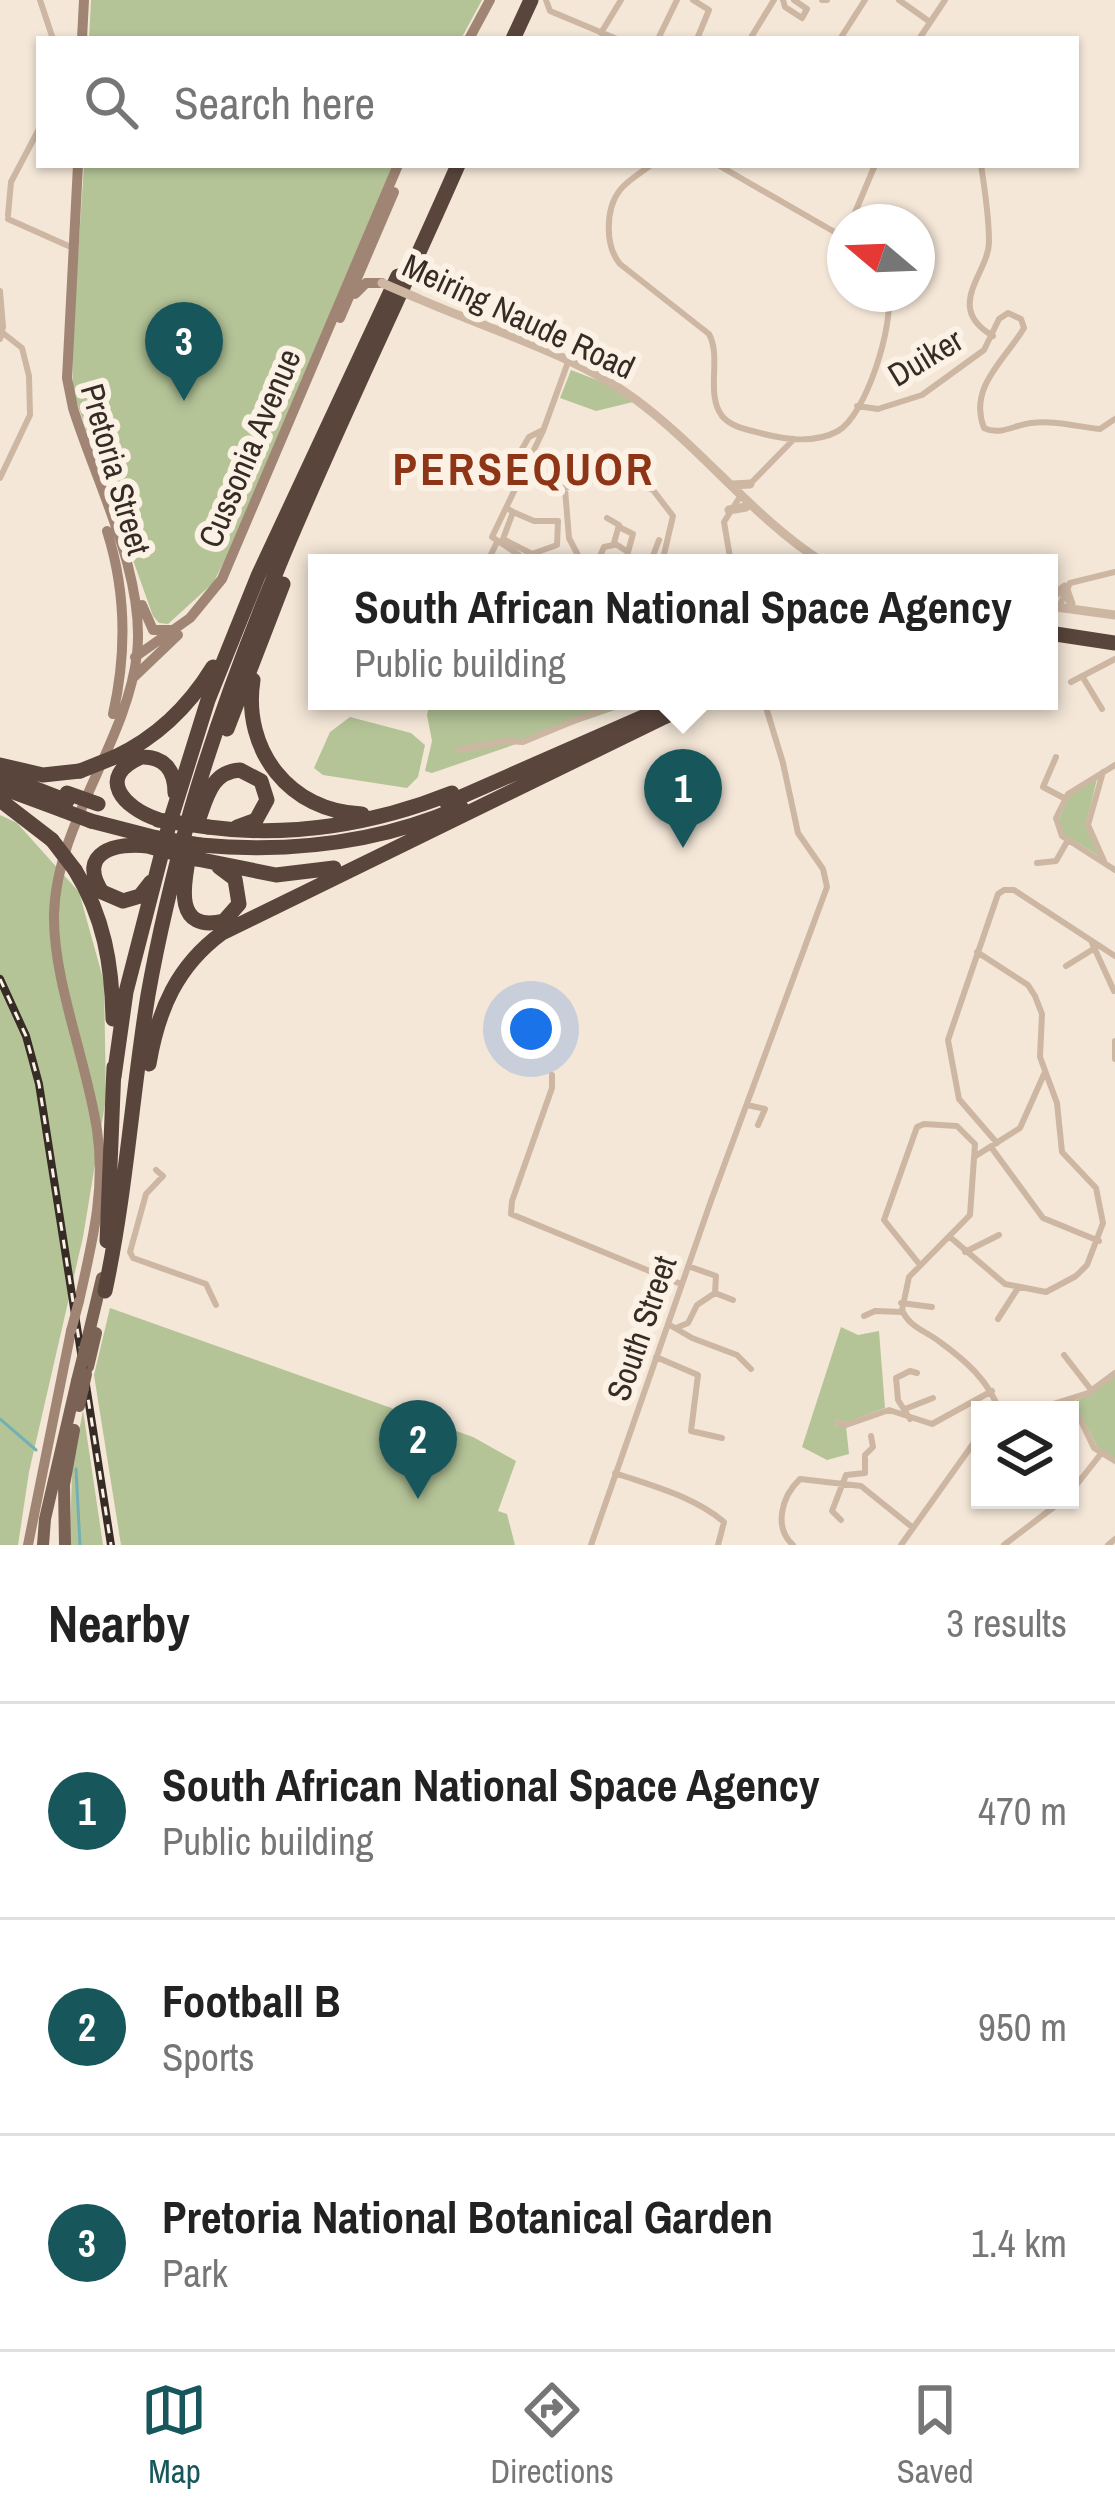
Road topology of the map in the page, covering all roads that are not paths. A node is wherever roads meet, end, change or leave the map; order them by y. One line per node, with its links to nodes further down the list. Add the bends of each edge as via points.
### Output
1 (40, 0): 15 (street)
2 (82, 0): 16 (main road)
3 (490, 0): 17 (main road)
4 (520, 0): 18 (highway)
5 (621, 0): 14 (street)
6 (677, 0): 21 (street)
7 (693, 0): 22 (street, via 710,10)
8 (774, 0): 23 (street)
9 (865, 0): 24 (street)
10 (899, 0): 13 (street)
11 (945, 0): 13 (street)
12 (541, 3): 14 (street); 19 (highway)
13 (930, 22): 25 (street)
14 (601, 33): 20 (street)
15 (52, 36)
16 (80, 36)
17 (471, 36)
18 (504, 36)
19 (515, 36)
20 (609, 36)
21 (659, 36)
22 (698, 36)
23 (752, 36)
24 (841, 36)
25 (921, 36)
26 (36, 135): 37 (street, via 11,182)
27 (75, 168): 39 (main road, Pretoria Street)
28 (401, 168): 40 (main road, Cussonia Avenue)
29 (401, 168): 41 (main road, Cussonia Avenue)
30 (446, 168): 42 (highway)
31 (457, 168): 51 (highway)
32 (647, 168): 55 (street, via 613,202 611,254 709,334 724,419)
33 (723, 168): 38 (street)
34 (874, 168): 36 (street)
35 (981, 168): 48 (street, via 989,245 970,293 979,326)
36 (859, 204)
37 (5, 216): 39 (street)
38 (827, 228)
39 (70, 245): 84 (main road, Pretoria Street, via 69,393); 97 (main road, Pretoria Street, via 63,393 115,560)
40 (370, 247): 41 (main road, Cussonia Avenue); 43 (main road, via 366,267)
41 (357, 270): 43 (street, Meiring Naude Road); 46 (main road, Cussonia Avenue); 93 (main road, Cussonia Avenue, via 226,572)
42 (401, 272): 86 (highway); 149 (highway, via 254,605 181,815 138,1002)
43 (382, 283): 46 (main road, via 360,286); 49 (street, Meiring Naude Road, bridge)
44 (0, 292): 47 (street)
45 (888, 312): 50 (street, via 889,332)
46 (340, 320): 93 (main road, Cussonia Avenue, via 231,576 209,608)
47 (2, 336): 60 (street, via 25,356 30,410)
48 (993, 336): 50 (street, Duiker, via 922,394 878,409); 53 (street, Duiker, via 1005,314 1023,322 986,382 980,418 987,431 1044,422 1099,429)
49 (566, 361): 52 (street, Meiring Naude Road); 59 (street)
50 (857, 406): 56 (street, via 836,432)
51 (348, 412): 91 (highway); 154 (highway, via 244,653 187,827 148,996)
52 (659, 419): 61 (street, Meiring Naude Road); 64 (street, Meiring Naude Road)
53 (1115, 419)
54 (542, 431): 58 (street, via 529,436 513,464)
55 (780, 438): 56 (street); 57 (street)
56 (794, 439): 57 (street)
57 (773, 457): 62 (street)
58 (483, 462)
59 (522, 477): 63 (street); 65 (street)
60 (0, 478)
61 (728, 482): 62 (street); 64 (street, Meiring Naude Road)
62 (751, 484): 64 (street)
63 (566, 488): 68 (street); 80 (street, via 612,476 646,486 671,511)
64 (742, 501): 66 (street); 82 (street, Meiring Naude Road); 83 (street, Meiring Naude Road)
65 (510, 510): 68 (street); 68 (street, via 502,538 530,554 557,545); 70 (street)
66 (728, 510): 81 (street)
67 (607, 518): 69 (street)
68 (563, 521): 75 (street)
69 (619, 527): 72 (street); 78 (street, via 633,534)
70 (495, 539): 73 (street); 74 (street)
71 (659, 540): 79 (street)
72 (614, 545): 76 (street); 77 (street)
73 (490, 554)
74 (518, 554)
75 (576, 554)
76 (601, 554)
77 (624, 554)
78 (628, 554)
79 (654, 554)
80 (665, 554)
81 (728, 554)
82 (800, 554)
83 (810, 554)
84 (125, 563): 93 (main road, via 150,627); 98 (main road, Pretoria Street, via 137,608)
85 (1115, 572): 87 (street)
86 (258, 576): 113 (highway, bridge, via 196,692 160,729 80,771); 120 (highway)
87 (1065, 587): 88 (street)
88 (1058, 599)
89 (1058, 603): 90 (street)
90 (1115, 613)
91 (270, 619): 117 (highway, via 251,706 257,740 276,774 304,798 340,812); 123 (highway, via 221,744)
92 (1058, 624): 94 (highway)
93 (177, 632): 98 (main road, Cussonia Avenue); 101 (main road)
94 (1115, 633)
95 (1058, 634): 96 (highway)
96 (1115, 643)
97 (123, 646): 98 (main road); 109 (main road, Pretoria Street)
98 (136, 654): 101 (main road); 109 (main road)
99 (1115, 659): 100 (street)
100 (1082, 676): 102 (street); 103 (street)
101 (132, 680): 143 (main road, via 64,858 55,907 98,1132)
102 (1071, 682)
103 (1102, 709)
104 (600, 710): 110 (street, via 524,742)
105 (662, 710): 117 (highway)
106 (666, 710): 123 (highway, via 403,828 303,847)
107 (666, 710): 121 (highway)
108 (767, 710): 138 (street, South Street, via 798,832 827,887)
109 (111, 722): 143 (main road, via 58,865 50,910 95,1136)
110 (459, 751)
111 (1056, 757): 116 (street, via 1043,787)
112 (1115, 765): 114 (street)
113 (0, 769): 118 (highway)
114 (1103, 772): 116 (street); 125 (street, via 1088,825)
115 (0, 794): 118 (highway); 136 (highway, bridge, via 52,840 93,902 108,949)
116 (1064, 799): 122 (street, via 1057,820)
117 (423, 804): 123 (highway, via 377,818)
118 (64, 805): 119 (highway, bridge); 119 (highway, bridge)
119 (93, 816): 120 (highway)
120 (157, 834): 123 (highway, bridge); 136 (highway)
121 (422, 837): 123 (highway, via 306,874 266,874); 137 (highway, via 244,920 202,949 164,1005)
122 (1068, 840): 124 (street, via 1056,861); 125 (street)
123 (200, 842): 123 (highway, via 185,905 200,922 220,923 238,907 239,886); 123 (highway, via 259,818 267,800 257,777 238,770 218,777); 137 (highway, via 164,960)
124 (1037, 863)
125 (1106, 864): 126 (street)
126 (1115, 870)
127 (1093, 944): 128 (street, via 1006,889); 129 (street); 130 (street); 131 (street)
128 (977, 952): 134 (street, via 1032,990 1042,1012); 140 (street, via 948,1049 959,1100)
129 (1115, 956)
130 (1066, 966)
131 (1114, 991)
132 (1115, 1041): 133 (street)
133 (1115, 1059)
134 (1045, 1072): 140 (street, via 1020,1128); 146 (street, via 1062,1154 1096,1190)
135 (552, 1076): 152 (street, via 512,1214)
136 (114, 1077): 149 (highway)
137 (145, 1083): 154 (highway)
138 (747, 1105): 139 (street, via 764,1108); 151 (street, South Street)
139 (758, 1125)
140 (994, 1145): 141 (street); 146 (street, via 1043,1218)
141 (974, 1157): 145 (street, via 970,1216); 150 (street, via 974,1142 960,1127 916,1128 884,1221)
142 (156, 1170): 157 (street, via 163,1176 146,1194 130,1252 206,1284)
143 (96, 1224): 189 (main road, bridge)
144 (999, 1235): 148 (street)
145 (950, 1237): 148 (street); 150 (street)
146 (1099, 1238): 147 (street); 153 (street, via 1074,1277 1048,1292)
147 (1115, 1241)
148 (965, 1252): 153 (street)
149 (106, 1256): 190 (main road, bridge)
150 (920, 1265): 159 (street)
151 (688, 1266): 152 (street, South Street); 155 (street, via 716,1276)
152 (681, 1284): 162 (street, South Street)
153 (1018, 1288): 161 (street)
154 (105, 1291): 191 (main road, bridge, via 64,1485)
155 (715, 1293): 156 (street); 162 (street, via 688,1324)
156 (733, 1300)
157 (215, 1305)
158 (932, 1307): 159 (street)
159 (902, 1308): 160 (street); 168 (street, via 910,1324)
160 (864, 1316)
161 (998, 1319)
162 (672, 1326): 164 (street, South Street); 165 (street, via 737,1354)
163 (1064, 1355): 169 (street)
164 (656, 1357): 178 (street, via 698,1375 692,1432); 182 (street, South Street)
165 (751, 1369)
166 (917, 1373): 174 (street, via 896,1378)
167 (1115, 1373): 169 (street)
168 (992, 1391): 172 (street); 175 (street, via 938,1423)
169 (1092, 1391): 171 (street)
170 (933, 1398): 174 (street)
171 (1072, 1400): 173 (street); 180 (street)
172 (996, 1401)
173 (1068, 1401)
174 (905, 1409): 175 (street)
175 (910, 1419): 176 (street, via 887,1410)
176 (838, 1423)
177 (871, 1436): 184 (street, via 866,1471)
178 (722, 1438)
179 (970, 1450): 187 (street)
180 (1100, 1454): 181 (street); 183 (street)
181 (1115, 1461)
182 (614, 1473): 192 (street, South Street); 193 (street, via 716,1515 724,1522)
183 (1079, 1481)
184 (840, 1483): 186 (street, via 832,1511); 187 (street, via 864,1488); 194 (street, via 795,1482 780,1524)
185 (1051, 1509): 196 (street)
186 (842, 1520)
187 (912, 1527): 195 (street)
188 (1115, 1539): 197 (street)
189 (28, 1545)
190 (43, 1545)
191 (64, 1545)
192 (591, 1545)
193 (718, 1545)
194 (793, 1545)
195 (901, 1545)
196 (1004, 1545)
197 (1108, 1545)

